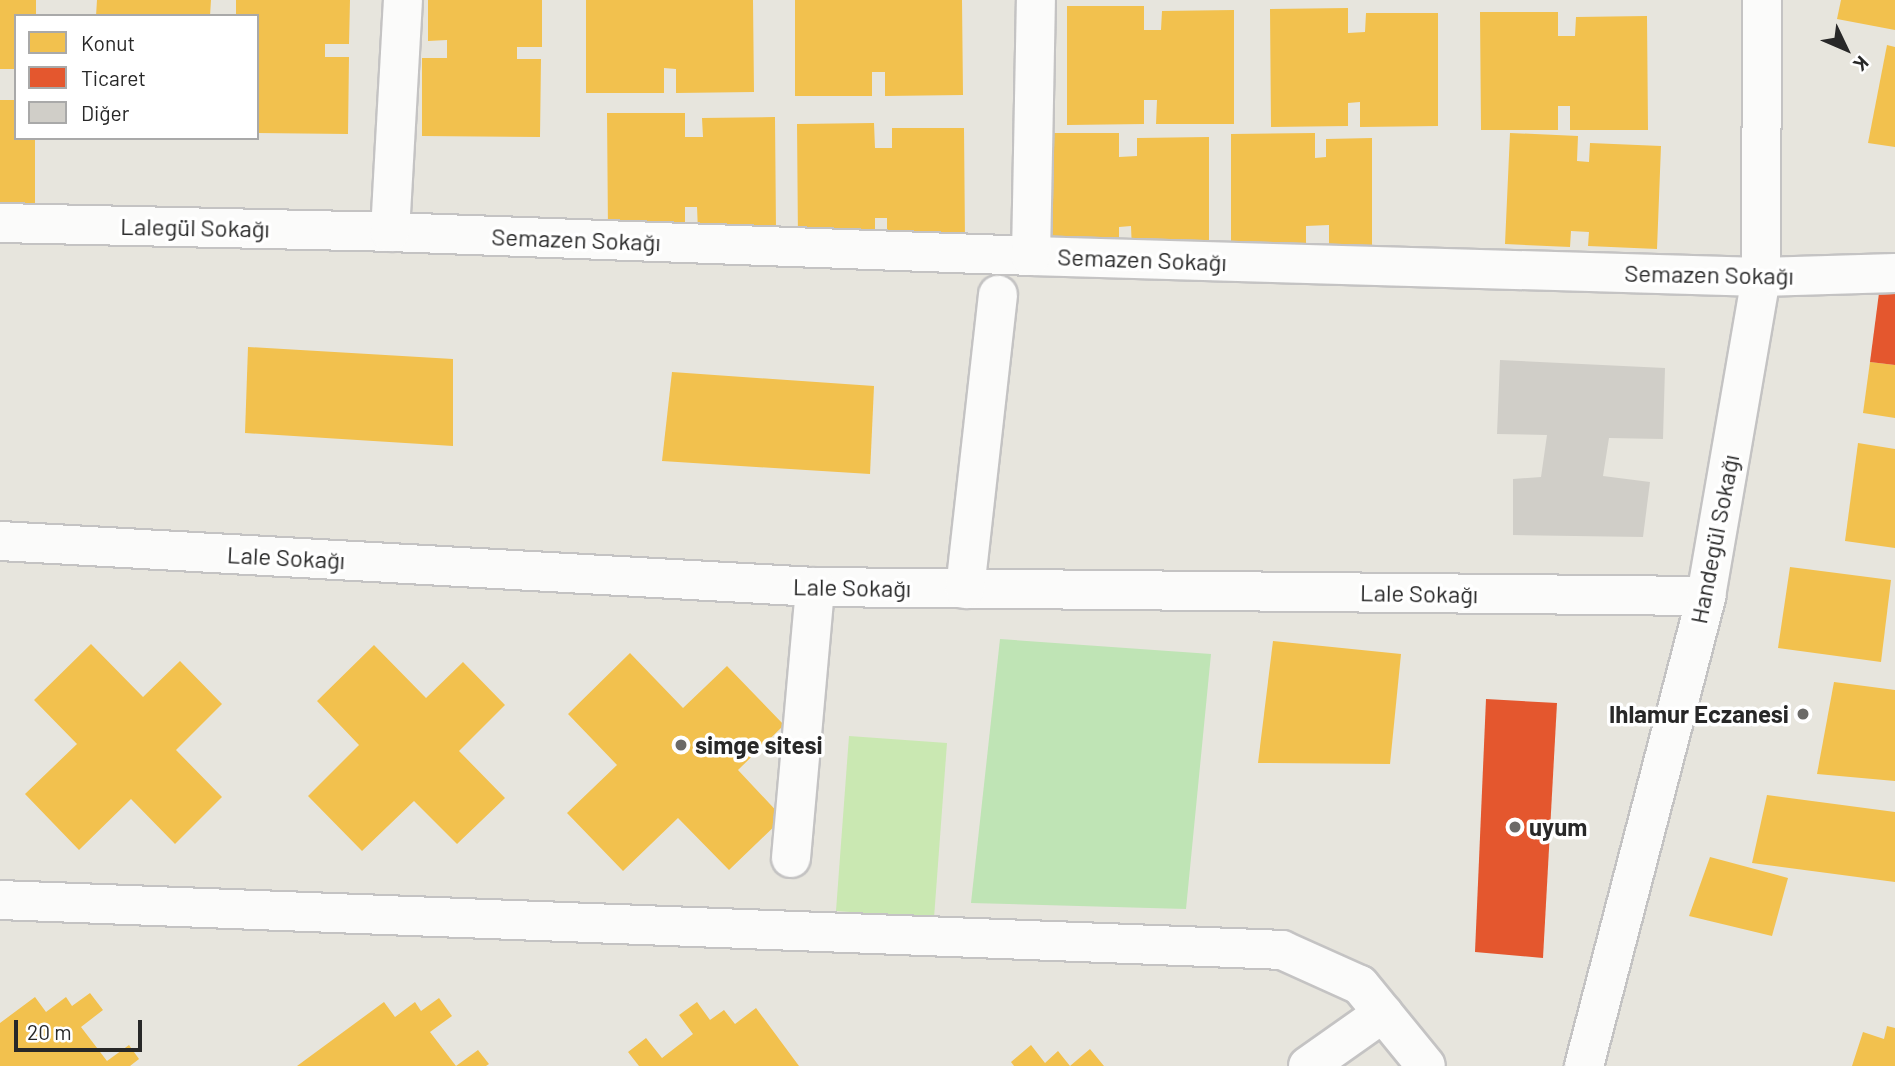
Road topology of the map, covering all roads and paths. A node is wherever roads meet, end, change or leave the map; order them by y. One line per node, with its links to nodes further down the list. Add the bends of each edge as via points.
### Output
1 (403, 0): 5 (street)
2 (1036, 0): 6 (street)
3 (1762, 0): 8 (street, Handegül Sokağı)
4 (0, 223): 5 (street, Lalegül Sokağı)
5 (390, 232): 6 (street, Semazen Sokağı)
6 (1031, 256): 8 (street, Semazen Sokağı)
7 (1895, 273): 8 (street, Semazen Sokağı)
8 (1761, 277): 13 (street, Handegül Sokağı)
9 (998, 295): 12 (street)
10 (0, 541): 11 (street, Lale Sokağı)
11 (815, 587): 12 (street, Lale Sokağı); 14 (street)
12 (965, 589): 13 (street, Lale Sokağı)
13 (1706, 596): 19 (street, Handegül Sokağı)
14 (791, 858)
15 (0, 900): 16 (street, via 1282,950 1360,985)
16 (1383, 1013): 17 (street); 18 (street)
17 (1308, 1066)
18 (1426, 1066)
19 (1584, 1066)

